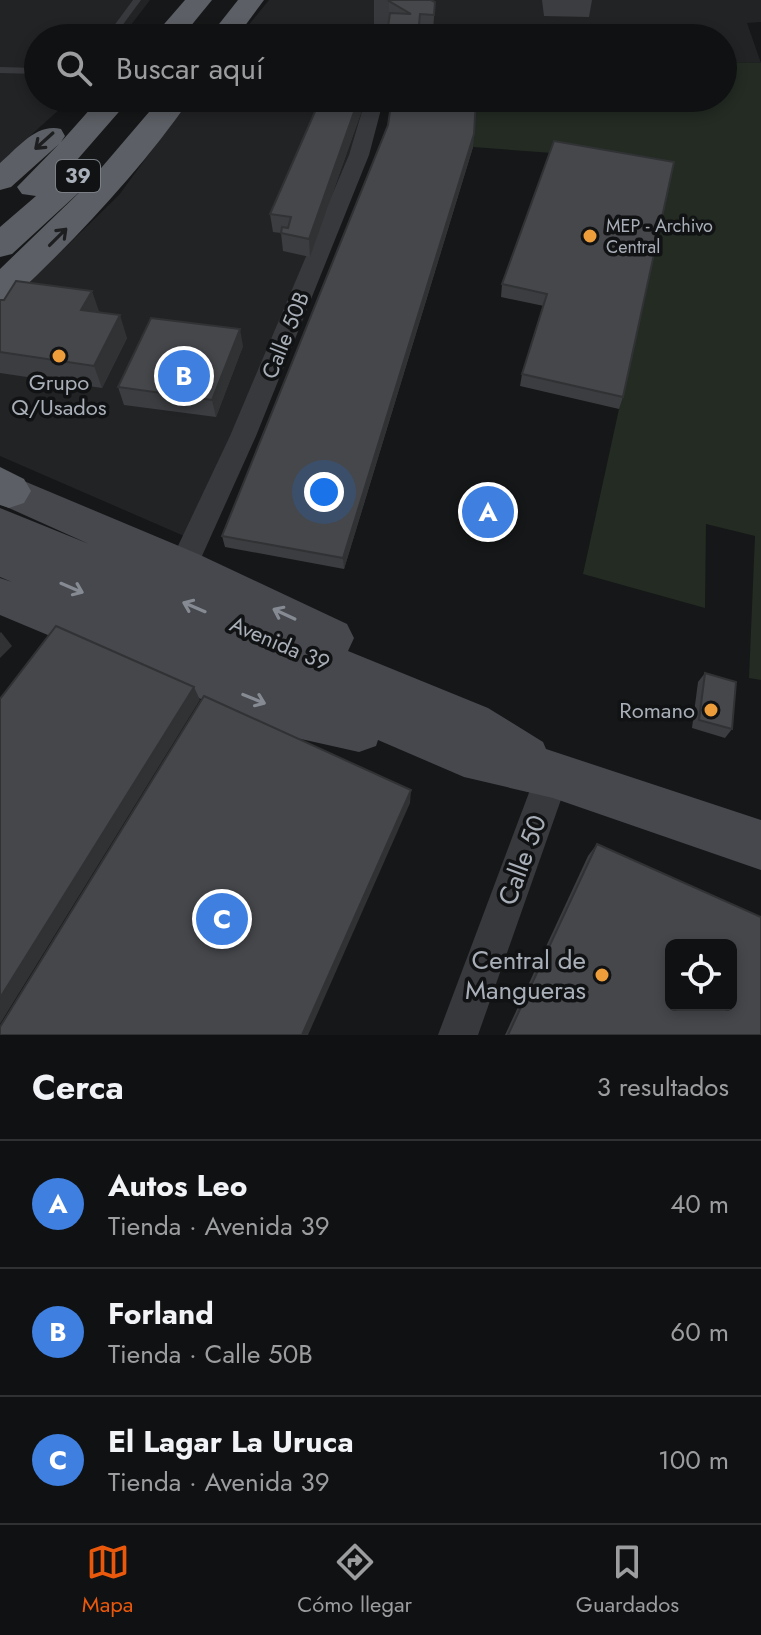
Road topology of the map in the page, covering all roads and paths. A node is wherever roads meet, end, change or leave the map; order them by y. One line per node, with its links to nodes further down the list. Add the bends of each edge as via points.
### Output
1 (137, 0): 7 (lane)
2 (166, 0): 8 (highway)
3 (199, 0): 9 (highway)
4 (225, 0): 10 (highway)
5 (251, 0): 11 (highway)
6 (382, 0): 12 (street)
7 (119, 24)
8 (146, 24)
9 (178, 24)
10 (206, 24)
11 (233, 24)
12 (383, 24)
13 (0, 70): 14 (lane)
14 (24, 71)
15 (71, 112): 20 (highway, one-way to 20)
16 (104, 112): 21 (highway, 39, via 53,169)
17 (136, 112): 22 (highway, 39, via 110,144)
18 (165, 112): 23 (highway, one-way to 18, via 99,195)
19 (371, 112): 26 (street, Calle 50B, via 359,155 243,436)
20 (0, 180)
21 (0, 217)
22 (0, 246)
23 (0, 289)
24 (2, 497): 26 (main road); 28 (main road, Avenida 39, one-way to 24)
25 (0, 558): 28 (main road, Avenida 39, one-way to 28)
26 (183, 567): 28 (main road, one-way to 26, via 325,634)
27 (0, 596): 28 (main road, one-way to 28, via 292,715)
28 (468, 739): 29 (main road, Avenida 39)
29 (553, 774): 30 (main road, Avenida 39); 31 (street, Calle 50)
30 (761, 845)
31 (458, 1035)

